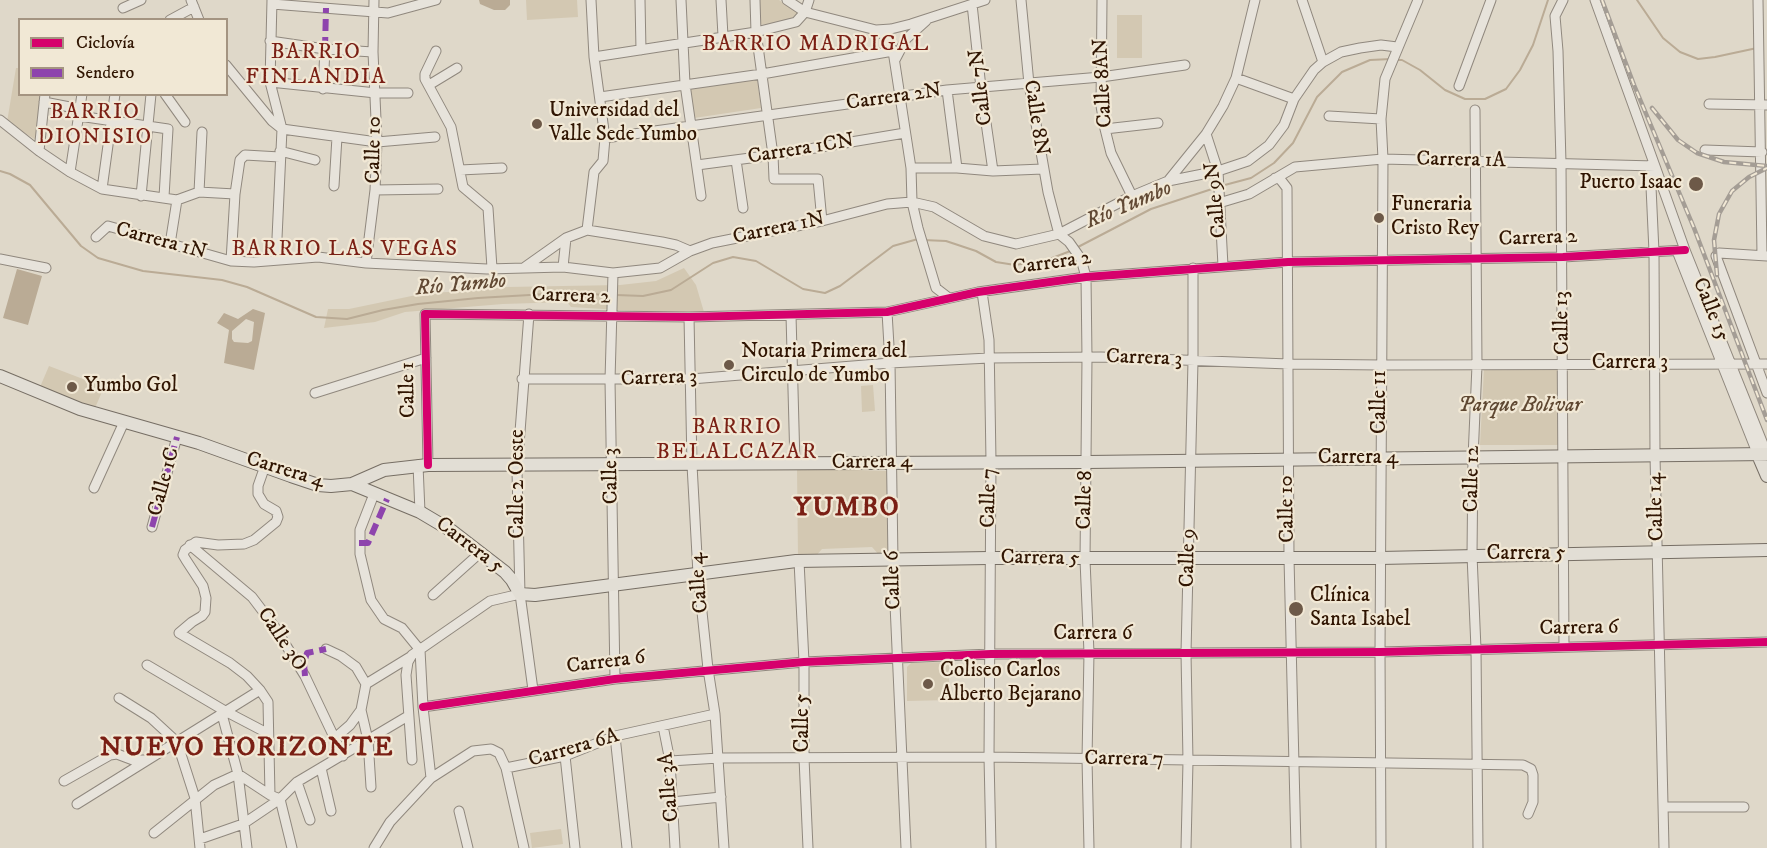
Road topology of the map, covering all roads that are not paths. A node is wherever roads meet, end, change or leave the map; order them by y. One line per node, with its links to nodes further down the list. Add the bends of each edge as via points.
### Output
1 (141, 0): 24 (street)
2 (374, 0): 25 (street, Calle 10)
3 (436, 0): 25 (street, via 388,13)
4 (591, 0): 40 (street)
5 (640, 0): 36 (street)
6 (681, 0): 33 (street)
7 (722, 0): 31 (street)
8 (754, 0): 30 (street)
9 (787, 0): 26 (street)
10 (809, 0): 26 (street)
11 (1021, 0): 51 (street, Calle 8N)
12 (1102, 0): 47 (street, Calle 8AN)
13 (1255, 0): 48 (street, Calle 9N)
14 (1302, 0): 42 (street)
15 (1419, 0): 34 (street, Calle 11)
16 (1491, 0): 53 (street)
17 (1563, 0): 99 (street, Calle 13, via 1555,16)
18 (1595, 0): 101 (street, Calle 15)
19 (1758, 0): 41 (street)
20 (272, 2): 23 (street); 32 (street)
21 (977, 2): 28 (street); 54 (street, Calle 7N)
22 (193, 4): 27 (street)
23 (327, 4): 25 (street)
24 (123, 8)
25 (374, 11): 38 (street, Calle 10)
26 (805, 12): 29 (street); 30 (street, via 796,22)
27 (173, 18)
28 (930, 18): 29 (street, via 891,30); 39 (street)
29 (876, 30): 39 (street, via 884,35)
30 (756, 32): 31 (street); 46 (street)
31 (723, 36): 33 (street)
32 (270, 41): 35 (street); 49 (street)
33 (682, 44): 36 (street); 50 (street)
34 (1396, 48): 42 (street, Carrera 1N, via 1360,48); 73 (street, Calle 11, via 1387,73)
35 (326, 49): 38 (street); 55 (street)
36 (641, 50): 40 (street)
37 (436, 51): 52 (street, via 424,74)
38 (373, 52): 57 (street, Calle 10)
39 (894, 56): 46 (street); 65 (street)
40 (594, 57): 63 (street)
41 (1762, 58): 68 (street)
42 (1323, 62): 66 (street, Carrera 1N)
43 (1185, 64): 47 (street, Carrera 2N)
44 (228, 67): 80 (street)
45 (457, 68): 52 (street)
46 (762, 74): 50 (street); 71 (street)
47 (1101, 77): 51 (street, Carrera 2N); 81 (street, Calle 8AN)
48 (1236, 78): 66 (street); 84 (street, Calle 9N)
49 (270, 82): 55 (street); 80 (street)
50 (685, 84): 63 (street); 78 (street)
51 (1029, 84): 54 (street, Carrera 2N); 105 (street, Calle 8N)
52 (429, 85): 106 (street, via 451,127)
53 (1459, 86)
54 (981, 88): 56 (street, Carrera 2N); 107 (street, Calle 7N)
55 (323, 89): 57 (street)
56 (947, 90): 65 (street, Carrera 2N); 104 (street)
57 (376, 93): 58 (street); 89 (street, Calle 10)
58 (408, 93)
59 (82, 96): 70 (street)
60 (115, 96): 75 (street)
61 (151, 96): 79 (street)
62 (166, 96): 76 (street)
63 (600, 97): 87 (street)
64 (45, 98): 70 (street); 91 (street)
65 (900, 98): 71 (street, Carrera 2N); 83 (street)
66 (1294, 99): 109 (street, Carrera 1N, via 1284,125 1269,145 1248,161)
67 (1709, 104): 68 (street)
68 (1764, 105): 88 (street)
69 (1475, 110): 98 (street, Calle 12)
70 (79, 112): 75 (street); 108 (street)
71 (767, 115): 78 (street, Carrera 2N); 94 (street)
72 (1329, 116): 73 (street)
73 (1381, 119): 95 (street, Calle 11)
74 (0, 120): 91 (street)
75 (112, 121): 79 (street); 113 (street)
76 (185, 122)
77 (1158, 123): 81 (street)
78 (690, 125): 87 (street, Carrera 2N); 100 (street)
79 (147, 126): 118 (street); 121 (street, via 168,129)
80 (282, 129): 85 (street); 93 (street)
81 (1104, 129): 120 (street, Calle 8AN)
82 (202, 132): 116 (street)
83 (905, 133): 94 (street, Carrera 1CN); 103 (street)
84 (1206, 134): 109 (street, Calle 9N); 111 (street, Calle 9N)
85 (337, 137): 89 (street); 112 (street)
86 (435, 137): 89 (street)
87 (604, 138): 127 (street, via 603,161 594,172)
88 (1764, 139): 92 (street)
89 (377, 142): 115 (street, Calle 10)
90 (1704, 150): 92 (street)
91 (39, 151): 108 (street)
92 (1761, 152): 135 (street)
93 (280, 154): 96 (street); 117 (street, via 242,156); 139 (street)
94 (773, 155): 97 (street, Carrera 1CN); 126 (street, via 774,179 818,179)
95 (1383, 159): 98 (street, Carrera 1A); 110 (street, Carrera 1A, via 1295,167); 141 (street, Calle 11)
96 (315, 160)
97 (736, 160): 100 (street, Carrera 1CN); 125 (street)
98 (1476, 161): 99 (street, Carrera 1A); 138 (street, Calle 12)
99 (1561, 163): 101 (street, Carrera 1A); 136 (street, Calle 13)
100 (697, 165): 119 (street)
101 (1653, 166): 132 (street, Calle 15); 134 (street, Calle 14)
102 (502, 168): 106 (street)
103 (910, 168): 104 (street); 124 (street)
104 (957, 168): 107 (street)
105 (1043, 169): 107 (street); 128 (street, Calle 8N)
106 (460, 170): 148 (street, via 463,187 488,208)
107 (993, 171)
108 (70, 172): 113 (street)
109 (1218, 175): 111 (street, Carrera 1N); 123 (street, Calle 9N)
110 (1275, 178): 123 (street, Carrera 1A, via 1249,194); 142 (street, Calle 10, via 1287,188)
111 (1168, 181): 120 (street, Carrera 1N)
112 (333, 186)
113 (102, 189): 118 (street)
114 (438, 189): 115 (street)
115 (375, 190): 143 (street, Calle 10)
116 (199, 192): 117 (street); 122 (street)
117 (235, 194): 140 (street)
118 (141, 196): 121 (street)
119 (701, 196)
120 (1132, 196): 128 (street, Carrera 1N)
121 (164, 197): 122 (street)
122 (177, 200): 131 (street)
123 (1219, 200): 146 (street, Calle 9N)
124 (912, 202): 126 (street, Carrera 1N, via 887,204); 128 (street, Carrera 1N, via 934,207 984,236 1016,244); 152 (street)
125 (743, 208)
126 (822, 221): 133 (street, Carrera 1N)
127 (586, 230): 130 (street); 133 (street, via 676,245)
128 (1059, 234): 151 (street, Calle 8, via 1081,260)
129 (96, 237): 131 (street, Carrera 1N, via 108,226)
130 (566, 238): 144 (street); 145 (street)
131 (170, 244): 140 (street, Carrera 1N)
132 (1681, 250): 134 (street, Carrera 2); 167 (street, Calle 15)
133 (690, 251): 150 (street, Carrera 1N, via 660,268)
134 (1654, 252): 136 (street, Carrera 2); 171 (street, Calle 14)
135 (1765, 255): 168 (street, Calle 15, via 1716,256)
136 (1563, 256): 138 (street, Carrera 2); 170 (street, Calle 13)
137 (0, 259): 147 (street)
138 (1476, 259): 141 (street, Carrera 2); 174 (street, Calle 12)
139 (276, 260): 140 (street, Carrera 1N); 143 (street, Carrera 1N, via 318,257)
140 (231, 261)
141 (1382, 261): 142 (street, Carrera 2); 173 (street, Calle 11)
142 (1288, 262): 146 (street, Carrera 2); 169 (street, Calle 10)
143 (366, 263): 148 (street, Carrera 1N)
144 (525, 267): 145 (street, Carrera 1N); 148 (street, Carrera 1N)
145 (563, 267): 150 (street, Carrera 1N)
146 (1223, 267): 149 (street, Carrera 2)
147 (46, 268)
148 (492, 268)
149 (1193, 268): 151 (street, Carrera 2); 165 (street, Calle 9)
150 (613, 275): 160 (street, Calle 3)
151 (1086, 277): 153 (street, Carrera 2); 164 (street, Calle 8)
152 (936, 288): 154 (street); 155 (street)
153 (982, 292): 154 (street, Carrera 2); 163 (street, Calle 7)
154 (949, 298): 155 (street, Carrera 2)
155 (928, 302): 156 (street, Carrera 2)
156 (887, 312): 159 (street, Carrera 2); 166 (street, Calle 6)
157 (425, 314): 158 (street, Carrera 2); 162 (street, Calle 1)
158 (529, 314): 160 (street, Carrera 2); 177 (street, Calle 2 Oeste)
159 (790, 315): 161 (street, Carrera 2); 175 (street)
160 (612, 317): 161 (street, Carrera 2); 179 (street, Calle 3)
161 (689, 317): 178 (street, Calle 4)
162 (426, 358): 180 (street); 196 (street, Calle 1)
163 (989, 358): 164 (street, Carrera 3); 166 (street, Carrera 3); 190 (street, Calle 7)
164 (1087, 358): 165 (street, Carrera 3); 192 (street, Calle 8)
165 (1193, 361): 169 (street, Carrera 3); 191 (street, Calle 9)
166 (890, 363): 175 (street, Carrera 3); 193 (street, Calle 6)
167 (1727, 363): 168 (street, Carrera 3); 171 (street, Carrera 3); 184 (street, Calle 15)
168 (1755, 363): 172 (street, Carrera 3); 181 (street, Calle 15)
169 (1289, 364): 173 (street, Carrera 3); 189 (street, Calle 10)
170 (1564, 364): 171 (street, Carrera 3); 174 (street, Carrera 3); 186 (street, Calle 13)
171 (1654, 364): 185 (street, Calle 14)
172 (1767, 364)
173 (1382, 365): 174 (street, Carrera 3); 187 (street, Calle 11)
174 (1477, 365): 188 (street, Calle 12)
175 (793, 372): 178 (street, Carrera 3); 195 (street)
176 (0, 375): 182 (main road, Carrera 4, via 80,409)
177 (522, 379): 179 (street, Carrera 3); 197 (street, Calle 2 Oeste)
178 (691, 379): 179 (street, Carrera 3); 198 (street, Calle 4)
179 (610, 380): 194 (street, Calle 3)
180 (315, 393)
181 (1767, 393)
182 (124, 422): 183 (main road, Carrera 4); 202 (street)
183 (177, 437): 199 (main road, Carrera 4); 205 (street, Calle 1C)
184 (1762, 454): 185 (main road, Carrera 4); 200 (main road, Calle 15)
185 (1655, 456): 186 (main road, Carrera 4); 209 (street, Calle 14)
186 (1563, 457): 188 (main road, Carrera 4); 211 (street, Calle 13)
187 (1381, 458): 188 (main road, Carrera 4); 189 (main road, Carrera 4); 215 (street, Calle 11)
188 (1473, 458): 210 (street, Calle 12)
189 (1288, 459): 191 (main road, Carrera 4); 214 (street, Calle 10)
190 (991, 461): 192 (main road, Carrera 4); 193 (main road, Carrera 4); 213 (street, Calle 7)
191 (1191, 461): 192 (main road, Carrera 4); 212 (street, Calle 9)
192 (1087, 462): 217 (street, Calle 8)
193 (891, 463): 195 (main road, Carrera 4); 216 (street, Calle 6)
194 (612, 464): 197 (main road, Carrera 4); 198 (main road, Carrera 4); 220 (street, Calle 3)
195 (795, 464): 198 (main road, Carrera 4)
196 (423, 465): 197 (main road, Carrera 4); 201 (main road, Carrera 4, via 384,470); 204 (street, Calle 1)
197 (517, 465): 221 (street, Calle 2 Oeste)
198 (692, 465): 219 (street, Calle 4)
199 (265, 466): 201 (main road, Carrera 4, via 318,485); 206 (street, via 258,494 264,504 276,511 276,522 244,544)
200 (1767, 476)
201 (352, 484): 203 (main road, Carrera 5)
202 (94, 488)
203 (374, 494): 204 (main road, Carrera 5); 230 (street, via 359,543 371,600 384,619 402,628)
204 (420, 512): 208 (main road, Carrera 5)
205 (152, 527)
206 (190, 545): 240 (street, via 183,555 203,586 205,612 179,633 230,663); 251 (street, Calle 3O, via 260,607 294,656)
207 (1767, 550): 209 (main road, Carrera 5)
208 (481, 552): 221 (main road, Carrera 5, via 512,580); 222 (street)
209 (1658, 552): 211 (main road, Carrera 5); 224 (street, Calle 14)
210 (1472, 555): 211 (main road, Carrera 5); 215 (main road, Carrera 5); 227 (street, Calle 12)
211 (1565, 555): 225 (street, Calle 13)
212 (1188, 557): 214 (main road, Carrera 5); 217 (main road, Carrera 5); 232 (street, Calle 9)
213 (989, 558): 216 (main road, Carrera 5); 217 (main road, Carrera 5); 233 (street, Calle 7)
214 (1289, 558): 215 (main road, Carrera 5); 228 (street, Calle 10)
215 (1380, 558): 229 (street, Calle 11)
216 (893, 560): 218 (main road, Carrera 5); 234 (street, Calle 6)
217 (1085, 560): 231 (street, Calle 8)
218 (799, 561): 219 (main road, Carrera 5); 235 (street, Calle 5)
219 (698, 574): 220 (main road, Carrera 5); 237 (street, Calle 4)
220 (614, 585): 221 (main road, Carrera 5); 238 (street, Calle 3)
221 (520, 594): 230 (street, via 490,601); 241 (street, Calle 2 Oeste)
222 (433, 595)
223 (1767, 642): 224 (street, Carrera 6)
224 (1659, 645): 225 (street, Carrera 6); 281 (street, Calle 14)
225 (1564, 647): 227 (street, Carrera 6)
226 (326, 649): 239 (street, via 356,667)
227 (1476, 649): 229 (street, Carrera 6); 267 (street, Calle 12)
228 (1291, 652): 229 (street, Carrera 6); 232 (street, Carrera 6); 265 (street, Calle 10)
229 (1380, 652): 266 (street, Calle 11)
230 (416, 653): 239 (street); 243 (street); 247 (street, via 408,662 406,675)
231 (1089, 653): 232 (street, Carrera 6); 233 (street, Carrera 6); 260 (street, Calle 8)
232 (1186, 653): 264 (street, Calle 9)
233 (991, 654): 234 (street, Carrera 6); 256 (street, Calle 7)
234 (898, 658): 235 (street, Carrera 6); 259 (street, Calle 6)
235 (804, 662): 237 (street, Carrera 6); 258 (street, Calle 5)
236 (147, 665): 245 (street)
237 (708, 669): 238 (street, Carrera 6); 246 (street, Calle 4)
238 (615, 679): 241 (street, Carrera 6)
239 (366, 684): 244 (street)
240 (260, 690): 245 (street); 249 (street, via 268,702)
241 (533, 690): 243 (street, Carrera 6)
242 (119, 698): 253 (street, via 151,718)
243 (423, 707): 271 (street)
244 (361, 710): 251 (street); 252 (street)
245 (225, 711): 249 (street); 253 (street); 270 (street, via 223,718)
246 (715, 714): 248 (street, Carrera 6A); 257 (street, Calle 4)
247 (408, 716): 252 (street); 262 (street)
248 (663, 726): 250 (street, Carrera 6A); 263 (street, Calle 3A)
249 (267, 733): 275 (street)
250 (615, 736): 255 (street, Carrera 6A); 296 (street)
251 (335, 738): 254 (street, Calle 3O)
252 (368, 740): 254 (street); 274 (street)
253 (177, 742): 261 (street); 277 (street)
254 (342, 756): 268 (street)
255 (565, 756): 269 (street, Carrera 6A); 295 (street)
256 (989, 757): 259 (street, Carrera 7); 260 (street, Carrera 7); 301 (street, Calle 7)
257 (719, 758): 258 (street, Carrera 7); 263 (street, Carrera 7); 276 (street, Calle 4)
258 (804, 758): 259 (street, Carrera 7); 299 (street, Calle 5)
259 (901, 758): 300 (street, Calle 6)
260 (1087, 759): 264 (street, Carrera 7); 302 (street, Calle 8)
261 (144, 760): 272 (street, via 110,755); 280 (street)
262 (411, 760)
263 (670, 761): 279 (street, Calle 3A)
264 (1188, 761): 265 (street, Carrera 7); 303 (street, Calle 9)
265 (1295, 761): 266 (street, Carrera 7); 304 (street, Calle 10)
266 (1380, 763): 267 (street, Carrera 7); 305 (street, Calle 11)
267 (1477, 764): 285 (street, Carrera 7, via 1523,765 1531,769 1533,799); 306 (street, Calle 12)
268 (321, 768): 273 (street); 283 (street)
269 (506, 768): 271 (street, Carrera 6A, via 499,753 483,749 473,751); 294 (street)
270 (238, 774): 275 (street); 277 (street); 287 (street)
271 (431, 778): 292 (street, Carrera 6A, via 390,822)
272 (64, 781)
273 (297, 782): 278 (street); 286 (street)
274 (371, 787)
275 (270, 795): 278 (street)
276 (721, 797): 279 (street); 298 (street, Calle 4)
277 (195, 798): 288 (street); 289 (street)
278 (280, 799): 287 (street); 291 (street)
279 (672, 802): 297 (street, Calle 3A)
280 (77, 804)
281 (1663, 807): 282 (street); 307 (street, Calle 14)
282 (1744, 807)
283 (331, 811)
284 (459, 811): 293 (street)
285 (1528, 813)
286 (310, 820)
287 (243, 824): 289 (street); 290 (street)
288 (154, 832)
289 (200, 843)
290 (247, 848)
291 (292, 848)
292 (374, 848)
293 (468, 848)
294 (524, 848)
295 (575, 848)
296 (627, 848)
297 (675, 848)
298 (724, 848)
299 (808, 848)
300 (906, 848)
301 (991, 848)
302 (1089, 848)
303 (1186, 848)
304 (1296, 848)
305 (1381, 848)
306 (1478, 848)
307 (1664, 848)

